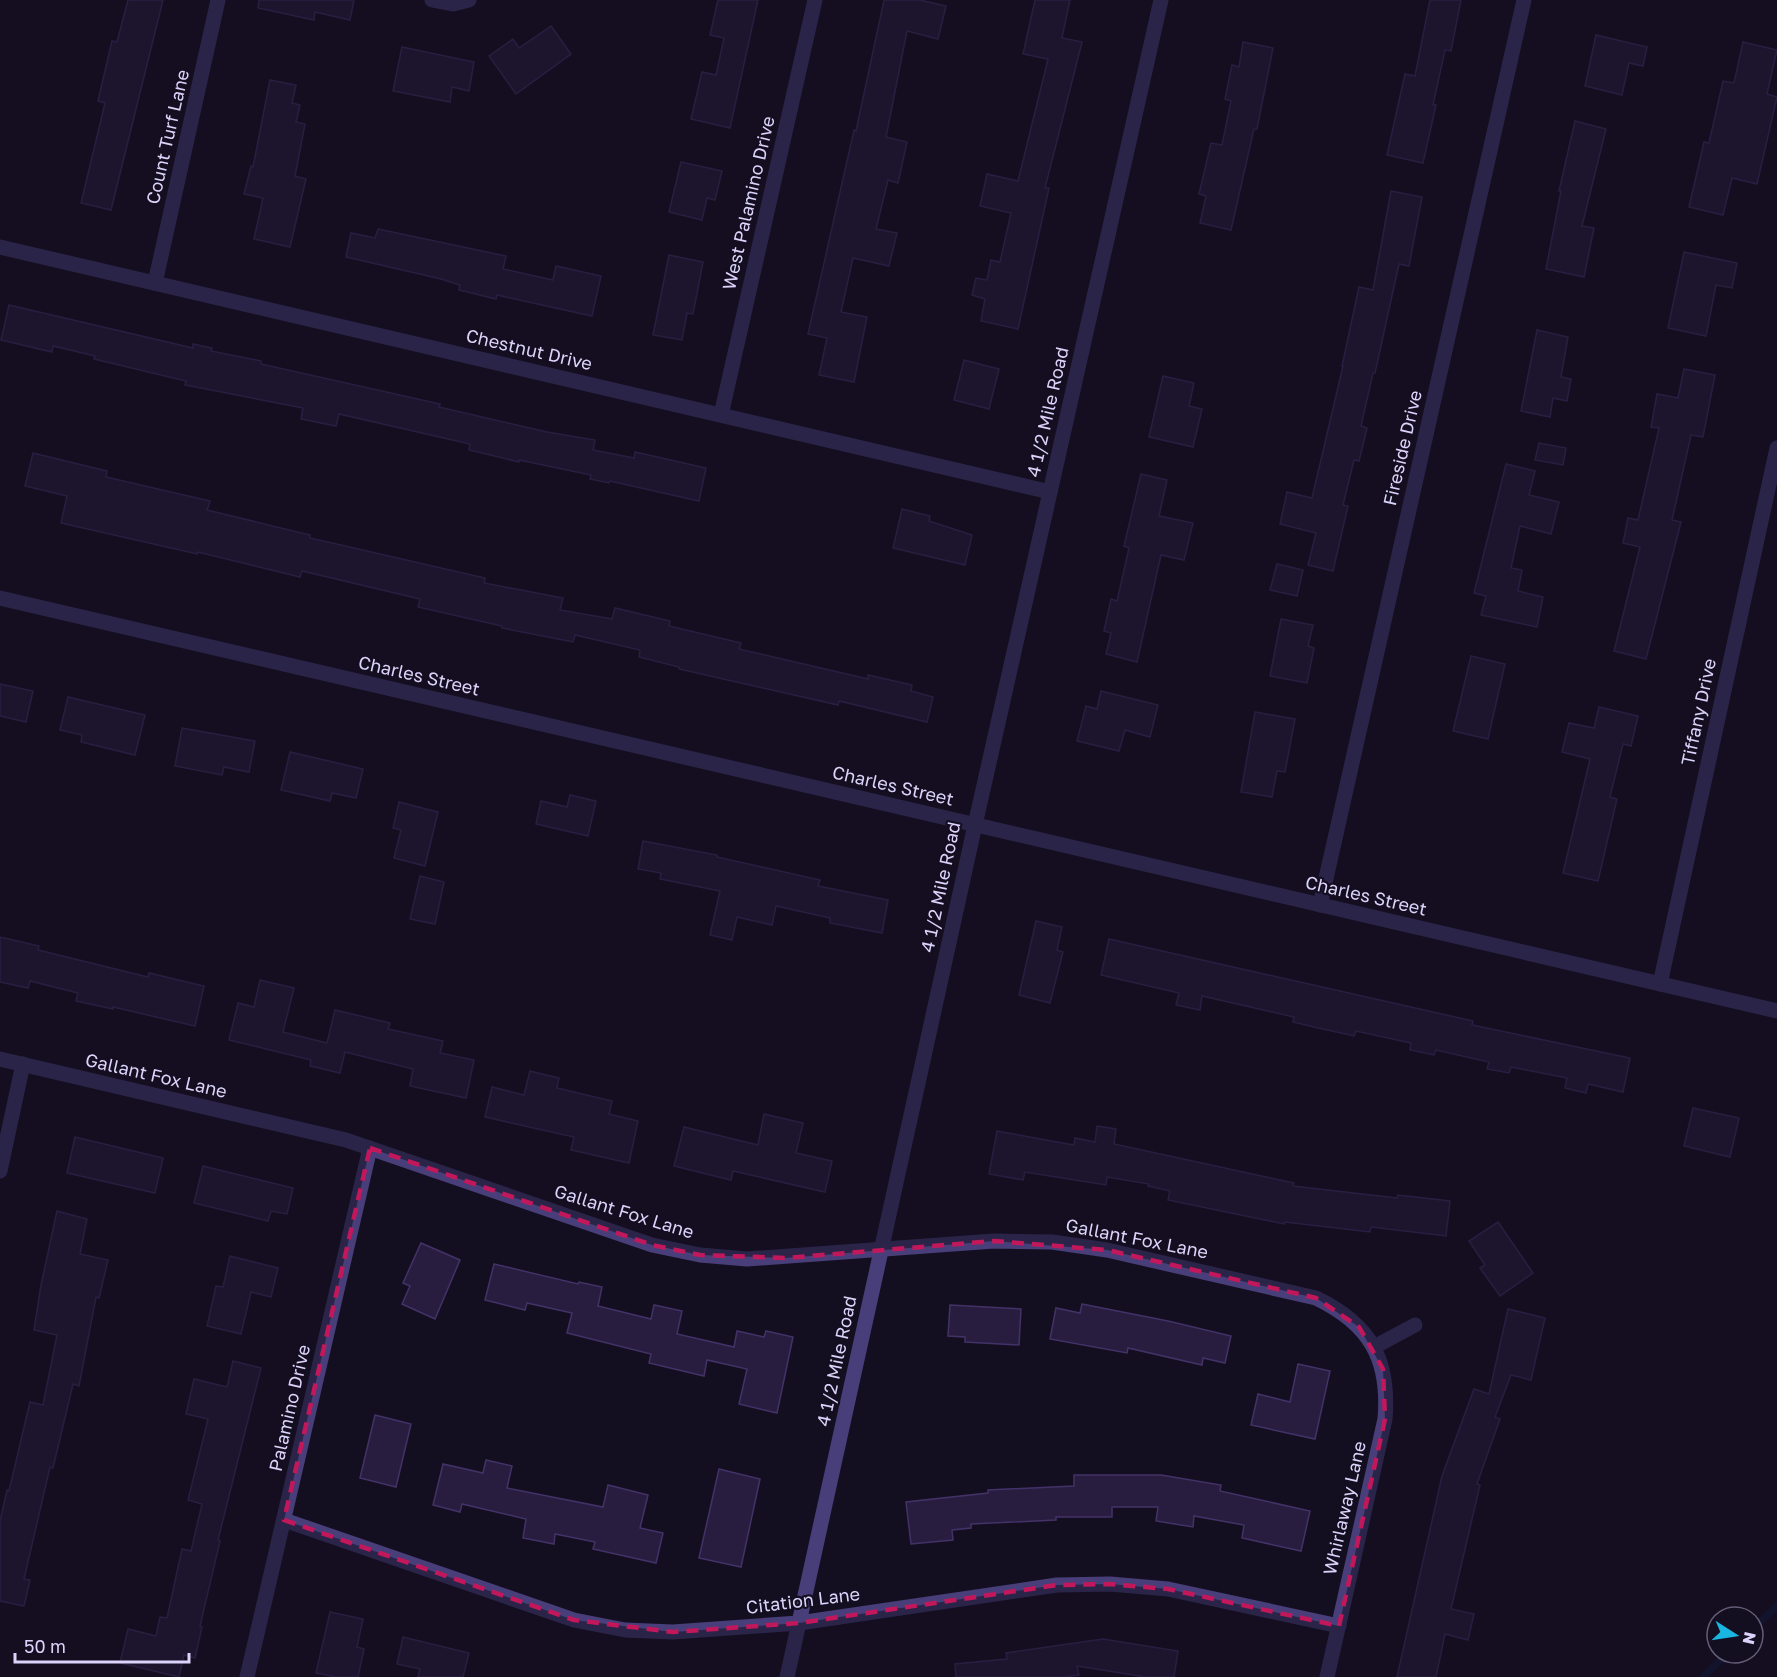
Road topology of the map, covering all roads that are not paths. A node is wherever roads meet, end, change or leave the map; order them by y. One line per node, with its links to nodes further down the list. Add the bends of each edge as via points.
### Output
1 (218, 0): 8 (street, Count Turf Lane)
2 (432, 0): 3 (street, via 453,4)
3 (469, 0)
4 (815, 0): 9 (street, West Palamino Drive)
5 (1161, 0): 11 (street, 4 1/2 Mile Road)
6 (1524, 0): 14 (street, Fireside Drive)
7 (0, 247): 8 (street, Chestnut Drive)
8 (155, 283): 9 (street, Chestnut Drive)
9 (721, 415): 11 (street, Chestnut Drive)
10 (1777, 448): 15 (street, Tiffany Drive)
11 (1050, 492): 13 (street, 4 1/2 Mile Road)
12 (0, 598): 13 (street, Charles Street)
13 (975, 825): 14 (street, Charles Street); 21 (street, 4 1/2 Mile Road)
14 (1320, 905): 15 (street, Charles Street)
15 (1660, 984): 16 (street, Charles Street)
16 (1777, 1011)
17 (0, 1059): 18 (street, Gallant Fox Lane)
18 (23, 1065): 19 (street, Gallant Fox Lane); 20 (street)
19 (370, 1148): 21 (street, Gallant Fox Lane, via 652,1245 700,1255 747,1259); 24 (street, Palamino Drive)
20 (0, 1172)
21 (881, 1250): 23 (street, Gallant Fox Lane, via 994,1241 1052,1242 1107,1250 1316,1298 1339,1309); 25 (street, 4 1/2 Mile Road)
22 (1414, 1325): 23 (street)
23 (1374, 1347): 26 (street, Whirlaway Lane, via 1387,1394 1385,1419)
24 (284, 1520): 25 (street, Citation Lane, via 574,1620 625,1630 673,1632); 27 (street, Palamino Drive)
25 (799, 1623): 26 (street, Citation Lane, via 1057,1585 1110,1584 1168,1588); 28 (street, 4 1/2 Mile Road)
26 (1339, 1626): 29 (street, Whirlaway Lane)
27 (247, 1677)
28 (787, 1677)
29 (1327, 1677)

